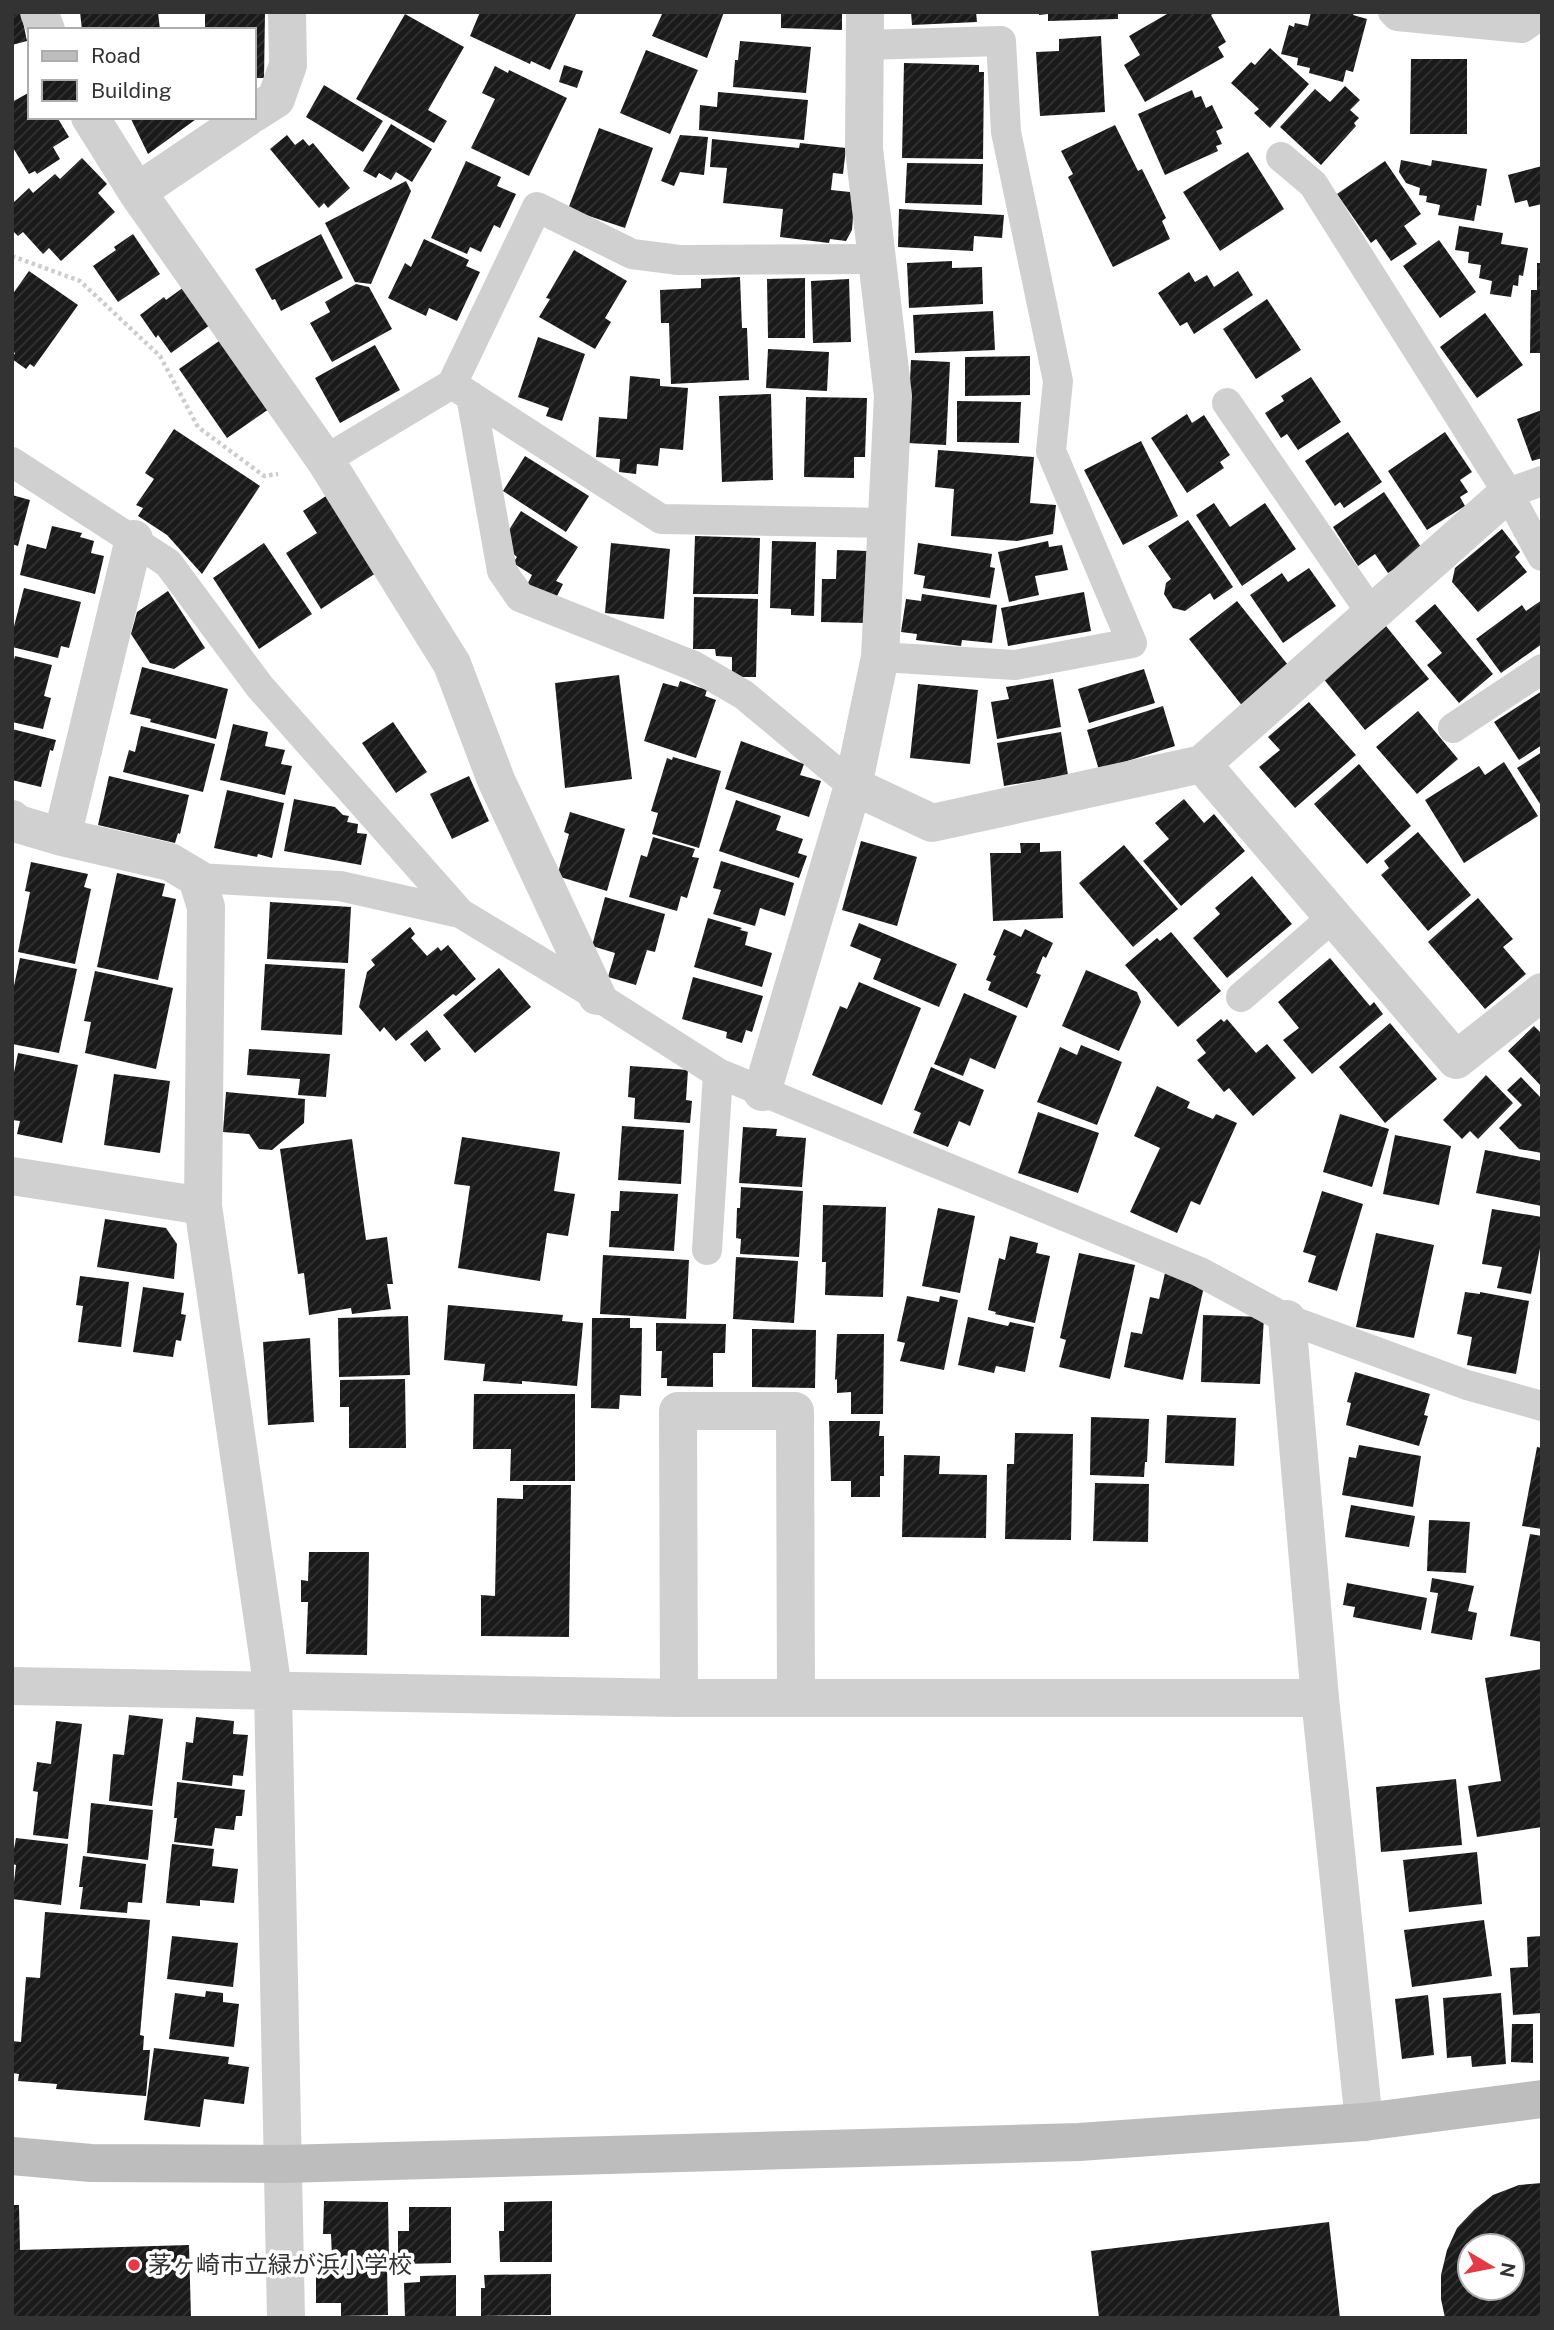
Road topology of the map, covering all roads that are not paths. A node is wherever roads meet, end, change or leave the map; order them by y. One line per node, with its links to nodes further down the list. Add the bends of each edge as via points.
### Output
1 (288, 12): 5 (street, via 288,65 276,99)
2 (1393, 12): 3 (lane, via 1522,28)
3 (1542, 14)
4 (865, 29): 10 (street, via 864,149); 20 (lane, via 1001,41 1006,132 1058,381 1051,451 1132,643 1015,665)
5 (256, 112)
6 (91, 119): 9 (street)
7 (245, 119): 9 (street)
8 (1281, 157): 15 (lane, via 1313,184)
9 (138, 192): 13 (street)
10 (876, 258): 11 (lane, via 679,260 632,254 537,207); 16 (street, via 893,396)
11 (461, 390): 13 (lane); 16 (lane, via 661,519); 24 (lane, via 502,571 520,597 694,666 744,695)
12 (1227, 404): 19 (lane)
13 (325, 460): 31 (street, via 452,664 496,780)
14 (12, 463): 17 (lane)
15 (1525, 487): 18 (lane); 19 (street)
16 (888, 523): 20 (street)
17 (134, 539): 26 (street); 28 (lane, via 168,563 260,687)
18 (1542, 556)
19 (1372, 614): 23 (street)
20 (880, 657): 24 (street)
21 (1542, 669): 22 (lane)
22 (1453, 728)
23 (1202, 764): 24 (street, via 932,824); 29 (street)
24 (853, 786): 34 (street)
25 (12, 819): 26 (street)
26 (61, 837): 27 (street, via 170,862)
27 (197, 877): 28 (lane, via 340,886); 36 (street, via 206,907)
28 (460, 913): 31 (lane)
29 (1333, 917): 30 (street, via 1456,1060); 32 (lane)
30 (1542, 992)
31 (597, 996): 33 (lane)
32 (1241, 997)
33 (718, 1073): 34 (lane); 37 (lane)
34 (762, 1092): 38 (lane, via 1199,1272)
35 (12, 1176): 36 (street)
36 (203, 1206): 41 (street)
37 (707, 1250)
38 (1287, 1319): 39 (lane, via 1467,1385); 44 (street)
39 (1542, 1406)
40 (12, 1686): 41 (street)
41 (273, 1690): 43 (street); 48 (street)
42 (796, 1696): 43 (street); 43 (street, via 795,1411 678,1411); 44 (street)
43 (679, 1698)
44 (1320, 1698): 46 (street)
45 (1542, 2099): 46 (street)
46 (1364, 2122): 48 (street, via 1079,2142)
47 (12, 2156): 48 (street, via 91,2163)
48 (283, 2164): 49 (street)
49 (286, 2318)

